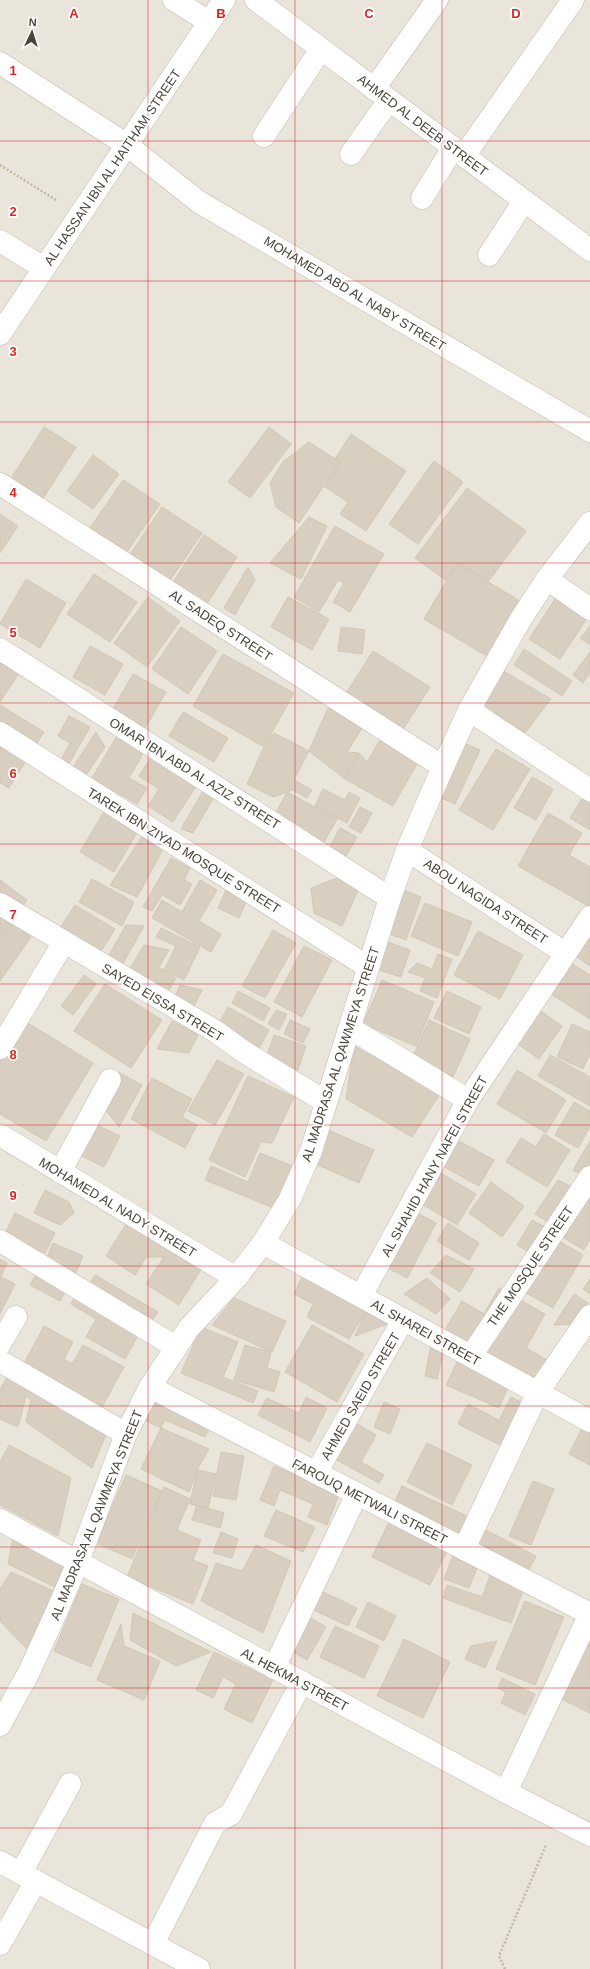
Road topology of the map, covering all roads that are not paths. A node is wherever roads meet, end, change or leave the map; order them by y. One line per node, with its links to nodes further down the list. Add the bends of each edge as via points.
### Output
1 (174, 0): 6 (street)
2 (224, 0): 6 (street, AL HASSAN IBN AL HAITHAM STREET)
3 (256, 0): 7 (street, AHMED AL DEEB STREET)
4 (437, 0): 9 (street)
5 (573, 0): 12 (street)
6 (208, 22): 11 (street, AL HASSAN IBN AL HAITHAM STREET)
7 (321, 49): 9 (street, AHMED AL DEEB STREET); 10 (street)
8 (0, 63): 11 (street, MOHAMED ABD AL NABY STREET)
9 (382, 94): 12 (street, AHMED AL DEEB STREET); 13 (street)
10 (264, 136)
11 (127, 145): 19 (street, AL HASSAN IBN AL HAITHAM STREET); 21 (street, MOHAMED ABD AL NABY STREET, via 199,202)
12 (458, 152): 14 (street); 15 (street, AHMED AL DEEB STREET)
13 (352, 154)
14 (422, 198)
15 (524, 201): 17 (street, AHMED AL DEEB STREET); 18 (street)
16 (0, 241): 19 (street)
17 (590, 250)
18 (489, 255)
19 (44, 268): 20 (street, AL HASSAN IBN AL HAITHAM STREET)
20 (0, 334)
21 (590, 431)
22 (0, 484): 29 (street, AL SADEQ STREET)
23 (590, 523): 24 (street, AL MADRASA AL QAWMEYA STREET)
24 (547, 579): 25 (street); 27 (street, AL MADRASA AL QAWMEYA STREET, via 522,617)
25 (590, 609)
26 (0, 649): 32 (street, OMAR IBN ABD AL AZIZ STREET)
27 (469, 710): 29 (street, AL MADRASA AL QAWMEYA STREET); 30 (street)
28 (0, 733): 37 (street, TAREK IBN ZIYAD MOSQUE STREET)
29 (443, 766): 31 (street, AL MADRASA AL QAWMEYA STREET)
30 (590, 790)
31 (407, 850): 32 (street, AL MADRASA AL QAWMEYA STREET); 36 (street, ABOU NAGIDA STREET)
32 (390, 898): 37 (street, AL MADRASA AL QAWMEYA STREET)
33 (0, 904): 35 (street, SAYED EISSA STREET)
34 (590, 917): 36 (street, AL SHAHID HANY NAFEI STREET)
35 (64, 942): 39 (street); 42 (street, SAYED EISSA STREET, via 214,1031)
36 (565, 953): 41 (street, AL SHAHID HANY NAFEI STREET)
37 (368, 967): 38 (street, AL MADRASA AL QAWMEYA STREET)
38 (350, 1028): 41 (street); 42 (street, AL MADRASA AL QAWMEYA STREET)
39 (0, 1048)
40 (110, 1080): 44 (street)
41 (468, 1100): 49 (street, AL SHAHID HANY NAFEI STREET)
42 (326, 1102): 47 (street, AL MADRASA AL QAWMEYA STREET, via 311,1151 290,1199)
43 (0, 1135): 44 (street, MOHAMED AL NADY STREET)
44 (60, 1172): 48 (street, MOHAMED AL NADY STREET)
45 (590, 1177): 55 (street, THE MOSQUE STREET)
46 (0, 1241): 54 (street)
47 (263, 1243): 48 (street, AL MADRASA AL QAWMEYA STREET); 49 (street, AL SHAREI STREET)
48 (236, 1278): 54 (street, AL MADRASA AL QAWMEYA STREET, via 189,1328)
49 (361, 1296): 52 (street, AL SHAREI STREET)
50 (590, 1316): 58 (street)
51 (16, 1317): 53 (street)
52 (403, 1320): 55 (street, AL SHAREI STREET); 61 (street, AHMED SAEID STREET)
53 (0, 1344)
54 (176, 1347): 57 (street, AL MADRASA AL QAWMEYA STREET)
55 (471, 1356): 58 (street, AL SHAREI STREET)
56 (0, 1361): 60 (street)
57 (150, 1387): 60 (street, AL MADRASA AL QAWMEYA STREET); 61 (street, FAROUQ METWALI STREET)
58 (538, 1392): 59 (street, AL SHAREI STREET); 64 (street)
59 (590, 1421)
60 (126, 1434): 65 (street, AL MADRASA AL QAWMEYA STREET)
61 (316, 1473): 62 (street, FAROUQ METWALI STREET)
62 (357, 1494): 64 (street, FAROUQ METWALI STREET); 67 (street)
63 (0, 1520): 65 (street, AL HEKMA STREET)
64 (464, 1549): 66 (street, FAROUQ METWALI STREET)
65 (78, 1562): 67 (street, AL HEKMA STREET); 69 (street, AL MADRASA AL QAWMEYA STREET, via 28,1672)
66 (590, 1614): 71 (street)
67 (274, 1668): 68 (street, AL HEKMA STREET)
68 (302, 1682): 71 (street, AL HEKMA STREET); 76 (street, via 231,1814 215,1823)
69 (0, 1725)
70 (70, 1784): 74 (street)
71 (506, 1792): 72 (street, AL HEKMA STREET)
72 (590, 1835)
73 (0, 1862): 74 (street)
74 (28, 1877): 75 (street); 76 (street)
75 (0, 1944)
76 (152, 1944): 77 (street)
77 (199, 1969)

